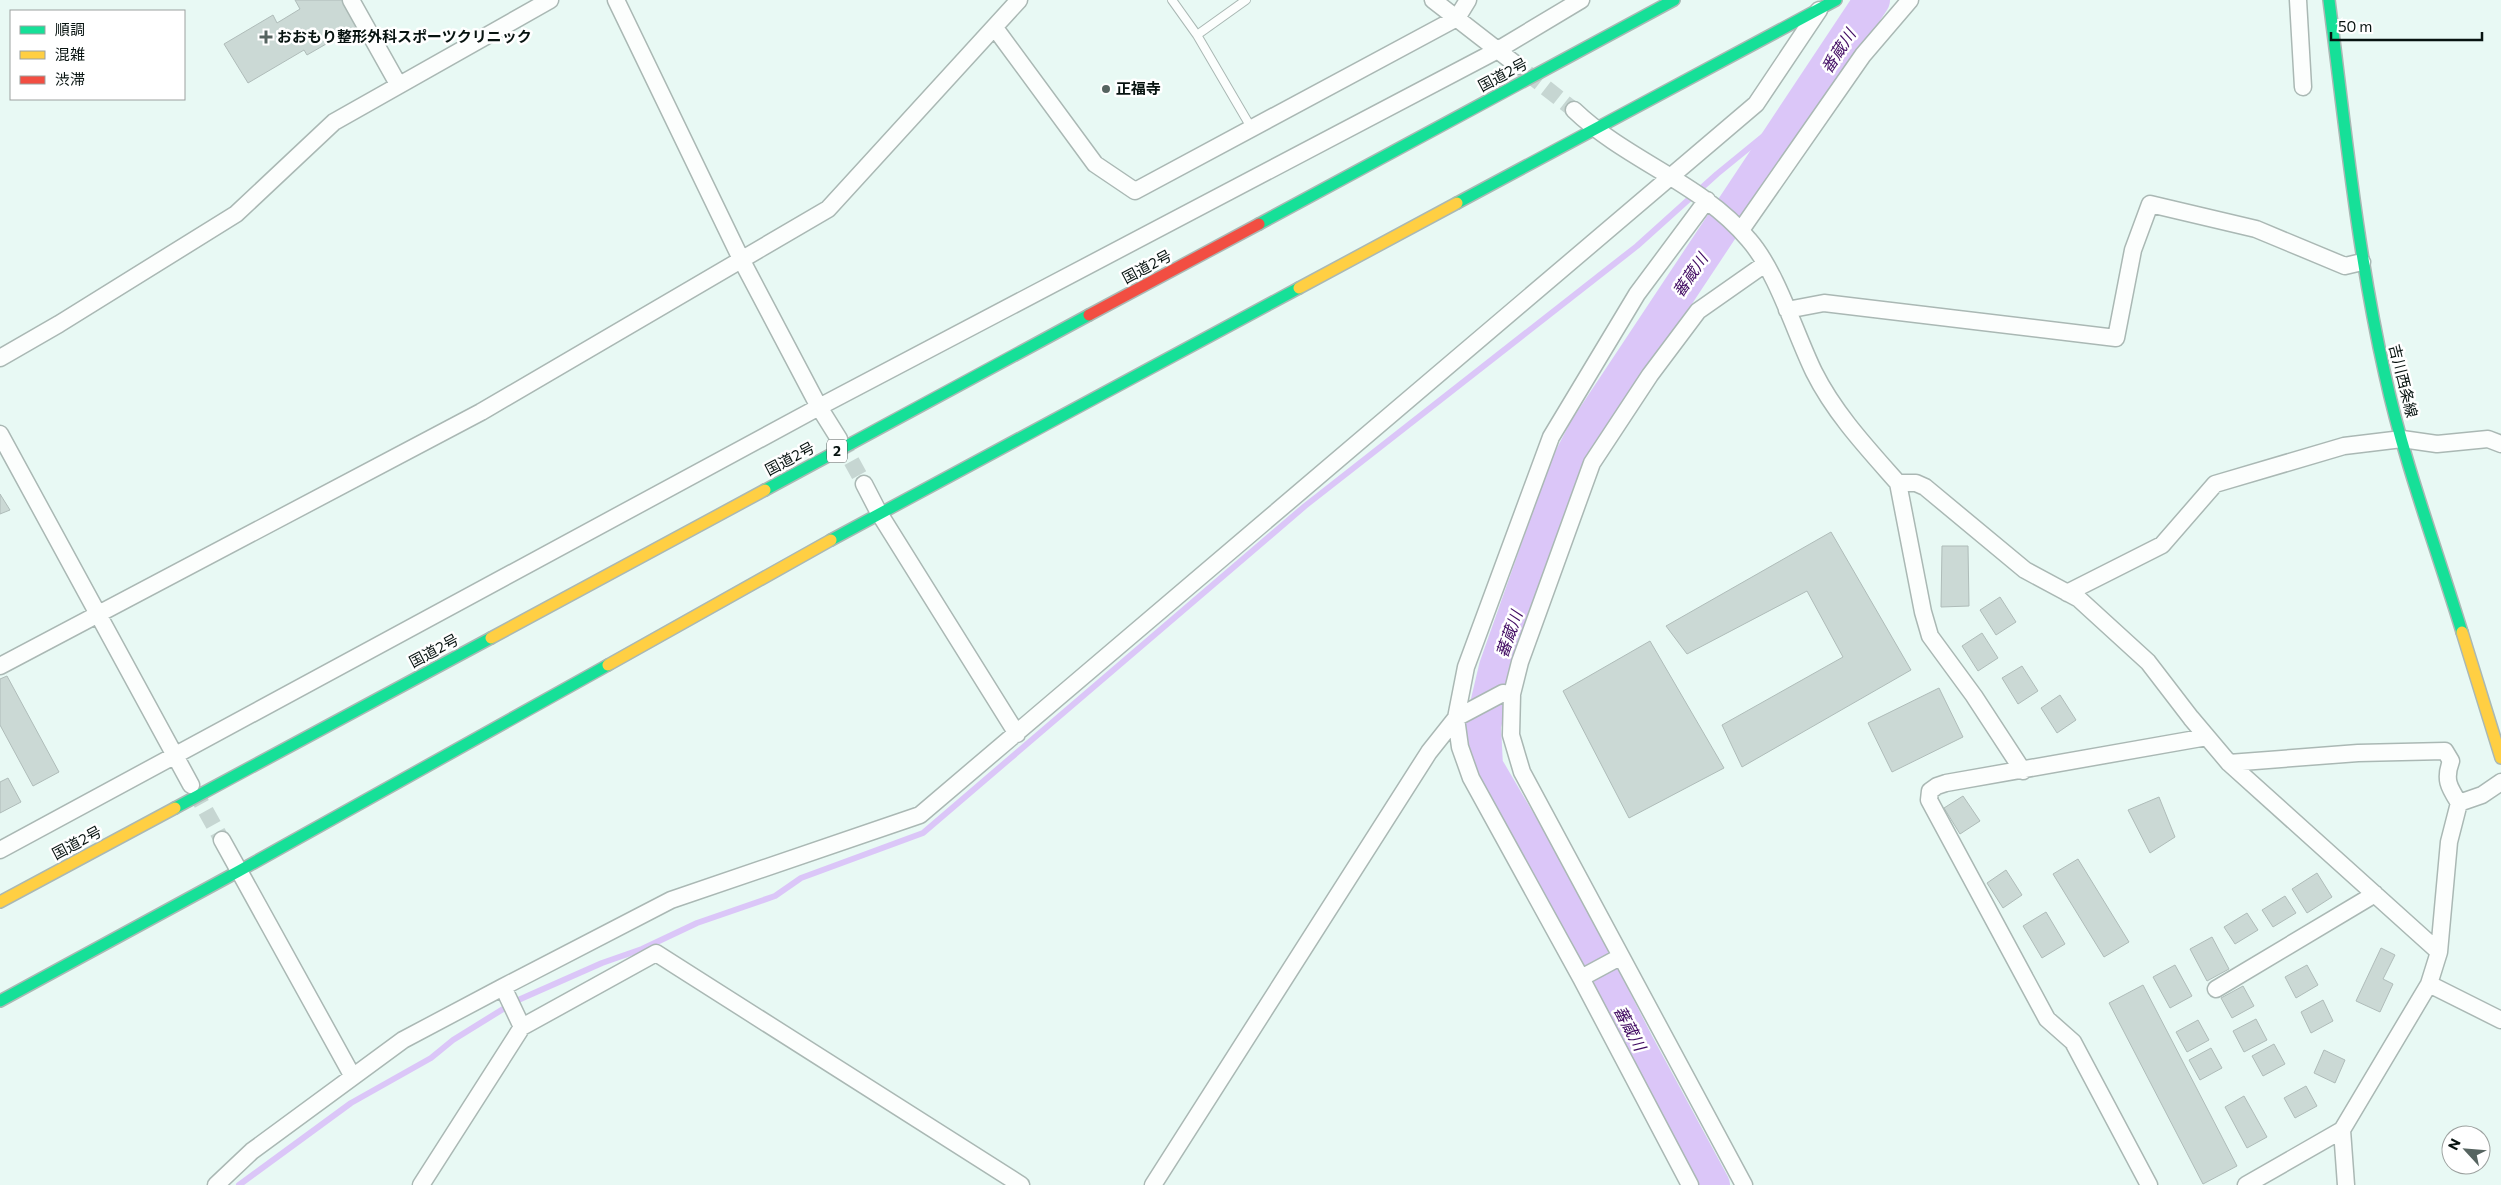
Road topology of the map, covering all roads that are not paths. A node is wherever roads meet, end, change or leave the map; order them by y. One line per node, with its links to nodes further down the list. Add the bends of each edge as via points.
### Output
1 (351, 0): 21 (street)
2 (550, 0): 21 (street)
3 (616, 0): 29 (street)
4 (1019, 0): 17 (street)
5 (1172, 0): 18 (lane)
6 (1246, 0): 18 (lane)
7 (1433, 0): 16 (street)
8 (1468, 0): 16 (street)
9 (1581, 0): 19 (street)
10 (1674, 0): 60 (main road, 国道2号 / 2)
11 (1836, 0): 15 (main road)
12 (1910, 0): 28 (street, via 1863,55)
13 (2298, 0): 22 (street)
14 (2329, 0): 30 (main road, 吉川西条線)
15 (1816, 8): 25 (main road); 26 (street, via 1756,104)
16 (1457, 18): 19 (street); 24 (street)
17 (994, 28): 24 (street, via 1094,164 1135,191); 29 (street, via 828,209)
18 (1197, 35): 24 (lane)
19 (1496, 51): 20 (street); 34 (street)
20 (1518, 66)
21 (398, 84): 33 (street, via 334,122 236,214)
22 (2303, 88)
23 (1574, 110): 25 (street)
24 (1252, 129)
25 (1595, 130): 26 (street); 41 (main road)
26 (1669, 177): 27 (street); 47 (street)
27 (1707, 200): 28 (street); 46 (street, via 1637,294 1551,437 1466,667)
28 (1738, 228): 31 (street, via 1751,241)
29 (741, 258): 34 (street); 43 (street, via 481,412)
30 (2362, 262): 32 (street, via 2345,266 2256,229 2150,204 2133,250 2116,338 1824,302); 37 (main road, 吉川西条線, via 2385,376)
31 (1765, 264): 32 (street); 45 (street, via 1698,311 1650,375 1592,463)
32 (1787, 310): 39 (street, via 1815,374 1834,405)
33 (0, 358)
34 (819, 407): 36 (street); 49 (street)
35 (0, 434): 43 (street)
36 (839, 439)
37 (2402, 439): 38 (street, via 2437,444 2488,439); 42 (street, via 2344,446 2214,484 2162,545); 50 (main road, 吉川西条線)
38 (2501, 444)
39 (1898, 483): 42 (street, via 1925,486 2026,570); 52 (street, via 1928,631)
40 (864, 484): 41 (street)
41 (879, 513): 47 (street); 58 (main road)
42 (2067, 594): 48 (street, via 2079,599 2148,662)
43 (98, 612): 44 (street); 49 (street)
44 (0, 666)
45 (1507, 694): 46 (street); 62 (street, via 1511,735 1522,772)
46 (1456, 718): 63 (street, via 1460,747 1471,778); 75 (street, via 1429,752)
47 (1017, 734): 65 (street, via 920,816 671,900)
48 (2207, 736): 51 (street); 52 (street)
49 (175, 756): 54 (street); 57 (street)
50 (2501, 758)
51 (2229, 763): 55 (street, via 2358,753 2445,751 2451,761 2446,773 2449,788); 59 (street)
52 (2024, 771): 78 (street, via 1937,786 1930,791 1929,800 2047,1019 2073,1042)
53 (2501, 782): 55 (street, via 2482,795)
54 (191, 785)
55 (2459, 803): 61 (street, via 2449,842)
56 (222, 840): 58 (street)
57 (0, 850)
58 (239, 872): 67 (main road); 70 (street)
59 (2374, 894): 61 (street); 66 (street)
60 (0, 902)
61 (2439, 952): 64 (street)
62 (1617, 959): 63 (street); 77 (street, via 1662,1030)
63 (1582, 978): 76 (street)
64 (2429, 984): 68 (street); 71 (street)
65 (503, 987): 69 (street); 70 (street, via 403,1040)
66 (2216, 989)
67 (0, 1001)
68 (2501, 1020)
69 (522, 1027): 73 (street); 74 (street, via 656,953)
70 (353, 1077): 72 (street, via 252,1151)
71 (2342, 1130): 79 (street); 80 (street)
72 (216, 1185)
73 (421, 1185)
74 (1021, 1185)
75 (1153, 1185)
76 (1690, 1185)
77 (1744, 1185)
78 (2149, 1185)
79 (2246, 1185)
80 (2346, 1185)

